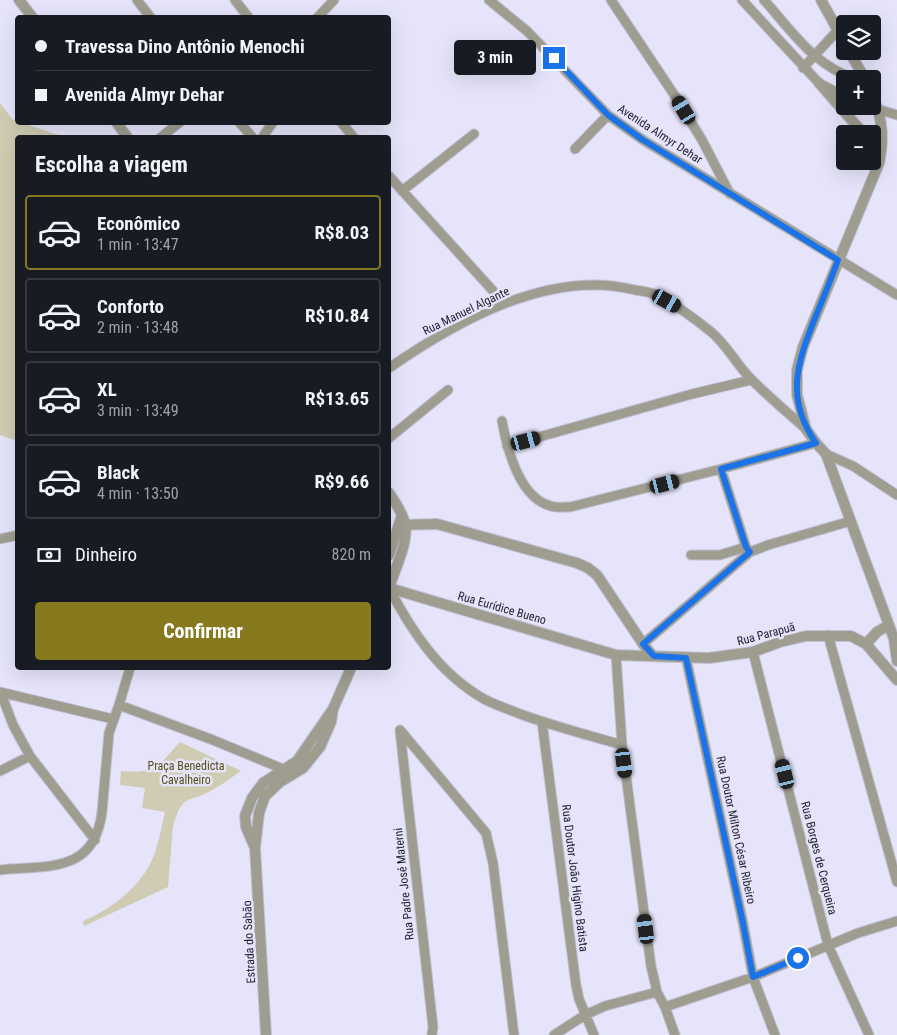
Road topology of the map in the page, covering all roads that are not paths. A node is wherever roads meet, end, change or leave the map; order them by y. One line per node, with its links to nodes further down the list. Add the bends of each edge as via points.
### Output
1 (19, 0): 10 (street)
2 (137, 0): 11 (street)
3 (234, 0): 12 (street)
4 (334, 0): 13 (street)
5 (489, 0): 22 (street, Avenida Almyr Dehar, via 527,31)
6 (611, 0): 38 (street, via 702,140)
7 (742, 0): 17 (street)
8 (764, 0): 16 (street)
9 (821, 0): 14 (street)
10 (31, 15)
11 (149, 15)
12 (246, 15)
13 (321, 15)
14 (836, 26)
15 (836, 32): 16 (street)
16 (814, 56): 17 (street); 18 (street)
17 (803, 68): 19 (street)
18 (836, 70)
19 (819, 83): 20 (street); 28 (street)
20 (836, 92)
21 (881, 111): 24 (street)
22 (608, 115): 33 (street); 38 (street, Avenida Almyr Dehar)
23 (880, 115): 34 (street)
24 (897, 116)
25 (176, 125): 30 (street)
26 (242, 125): 31 (street)
27 (343, 125): 32 (street)
28 (856, 125)
29 (474, 134): 37 (street)
30 (164, 135)
31 (250, 135)
32 (352, 135)
33 (575, 149)
34 (881, 153)
35 (876, 170): 39 (street)
36 (391, 178): 37 (street)
37 (402, 191): 41 (street)
38 (730, 194): 39 (street, Avenida Almyr Dehar)
39 (838, 260): 40 (street, Avenida Almyr Dehar); 46 (street, via 797,370 797,396)
40 (897, 295)
41 (504, 303): 42 (street, Rua Manuel Algante, via 408,354); 43 (street, Rua Manuel Algante, via 546,290 579,285 616,285 655,295 712,333)
42 (391, 367)
43 (751, 380): 46 (street, Rua Manuel Algante); 49 (street)
44 (448, 390): 47 (street)
45 (502, 421): 49 (street)
46 (806, 429): 48 (street)
47 (391, 436)
48 (816, 443): 50 (street); 51 (street)
49 (507, 446): 51 (street, via 518,476 535,497 550,506 570,507)
50 (826, 454): 52 (street, via 853,466); 55 (street)
51 (721, 469): 58 (street)
52 (897, 495)
53 (391, 497): 54 (street)
54 (402, 521): 59 (street); 61 (street, via 404,541); 66 (street, via 437,524 588,568 597,575)
55 (851, 521): 58 (street); 64 (street)
56 (15, 536): 57 (street)
57 (0, 539)
58 (748, 550): 60 (street, via 720,555); 66 (street)
59 (391, 551)
60 (691, 555)
61 (391, 582)
62 (391, 589): 69 (street, Rua Eurídice Bueno)
63 (391, 592): 80 (street, via 424,646 443,668 486,700)
64 (889, 625): 67 (street); 72 (street)
65 (828, 635): 67 (street, Rua Parapuã, via 851,636); 68 (street, Rua Parapuã, via 806,636); 89 (street)
66 (643, 644): 69 (street, Rua Eurídice Bueno); 70 (street)
67 (866, 644): 75 (street, Rua Parapuã)
68 (753, 652): 71 (street, Rua Parapuã); 91 (street, Rua Borges de Cerqueira)
69 (612, 654): 70 (street, Rua Eurídice Bueno); 81 (street)
70 (654, 656): 71 (street, Rua Parapuã)
71 (686, 658): 92 (street, Rua Doutor Milton César Ribeiro)
72 (897, 661)
73 (129, 670): 77 (street)
74 (350, 670): 78 (street, Estrada do Sabão)
75 (897, 680)
76 (1, 692): 79 (street); 82 (street, via 13,725)
77 (119, 706): 79 (street); 83 (street)
78 (333, 709): 83 (street, Estrada do Sabão, via 297,761); 85 (street, Estrada do Sabão, via 320,747)
79 (113, 719): 86 (street, via 101,825)
80 (542, 722): 81 (street); 95 (street, Rua Doutor João Higino Batista, via 576,985)
81 (622, 745): 93 (street)
82 (30, 756): 84 (street); 86 (street)
83 (283, 769): 85 (street); 87 (street, Estrada do Sabão, via 263,783 248,806 246,827)
84 (0, 771)
85 (298, 771): 87 (street, Estrada do Sabão, via 265,796 259,813)
86 (95, 840): 88 (street, via 85,852 65,863)
87 (255, 848): 96 (street, Estrada do Sabão)
88 (0, 870)
89 (897, 882)
90 (897, 921): 91 (street)
91 (828, 945): 92 (street); 103 (street, Rua Borges de Cerqueira)
92 (753, 977): 94 (street); 102 (street, Rua Doutor Milton César Ribeiro)
93 (657, 992): 94 (street); 95 (street)
94 (665, 1007): 101 (street)
95 (585, 1015): 99 (street); 100 (street, Rua Doutor João Higino Batista)
96 (266, 1035)
97 (432, 1035): 98 (street, Rua Padre José Materni, via 400,730 486,833 493,863)
98 (514, 1035)
99 (554, 1035)
100 (594, 1035)
101 (675, 1035)
102 (775, 1035)
103 (869, 1035)

